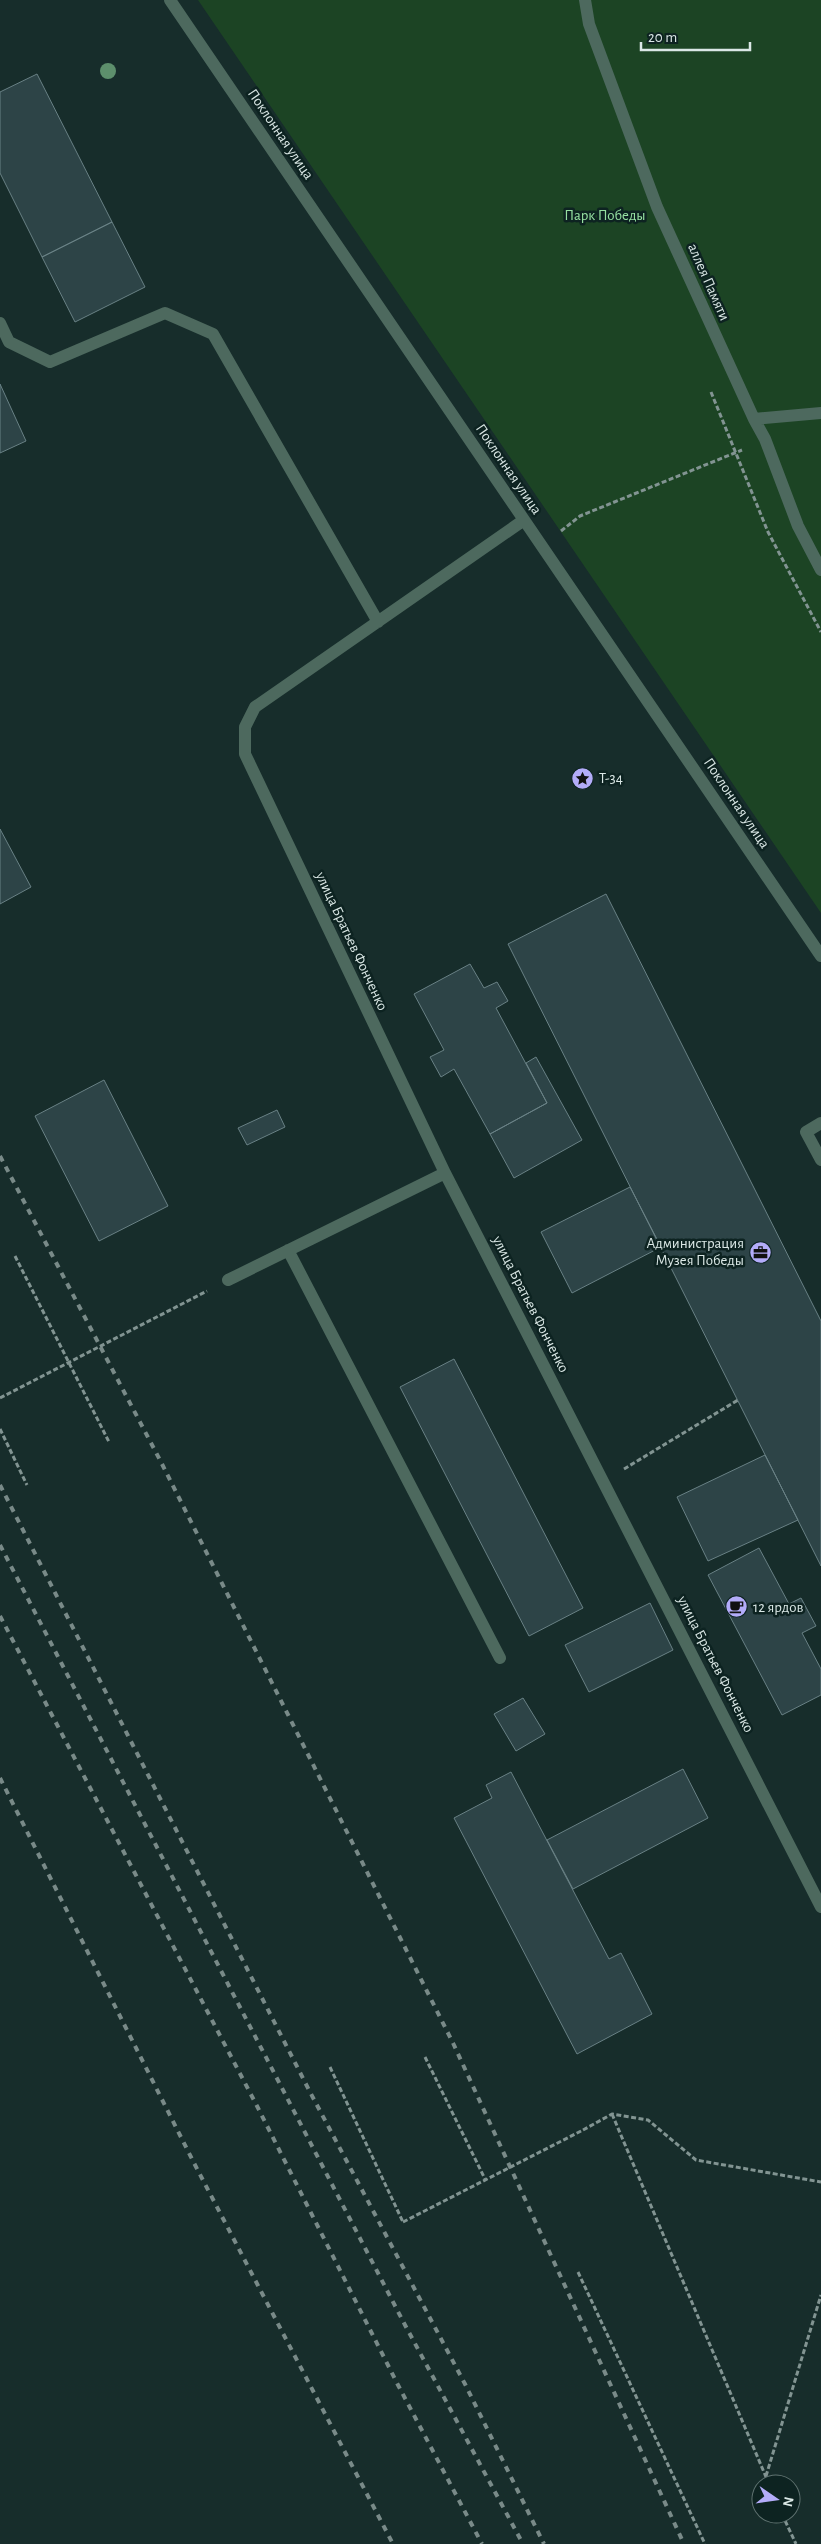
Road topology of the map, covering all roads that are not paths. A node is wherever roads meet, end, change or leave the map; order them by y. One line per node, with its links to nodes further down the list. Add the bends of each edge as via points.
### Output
1 (170, 0): 6 (street, Поклонная улица)
2 (585, 0): 5 (street, аллея Памяти, via 589,24 657,207)
3 (0, 323): 8 (street, via 9,342 50,362 165,313 213,334)
4 (821, 413): 5 (street)
5 (754, 419): 7 (street, аллея Памяти, via 765,439 798,526)
6 (524, 520): 8 (street); 9 (street, Поклонная улица)
7 (821, 570)
8 (378, 622): 12 (street, улица Братьев Фонченко, via 255,707 246,727 245,754)
9 (821, 956)
10 (821, 1123): 11 (street, via 806,1132)
11 (821, 1160)
12 (445, 1173): 13 (street); 16 (street, улица Братьев Фонченко)
13 (288, 1250): 14 (street); 15 (street)
14 (228, 1280)
15 (500, 1658)
16 (821, 1907)

